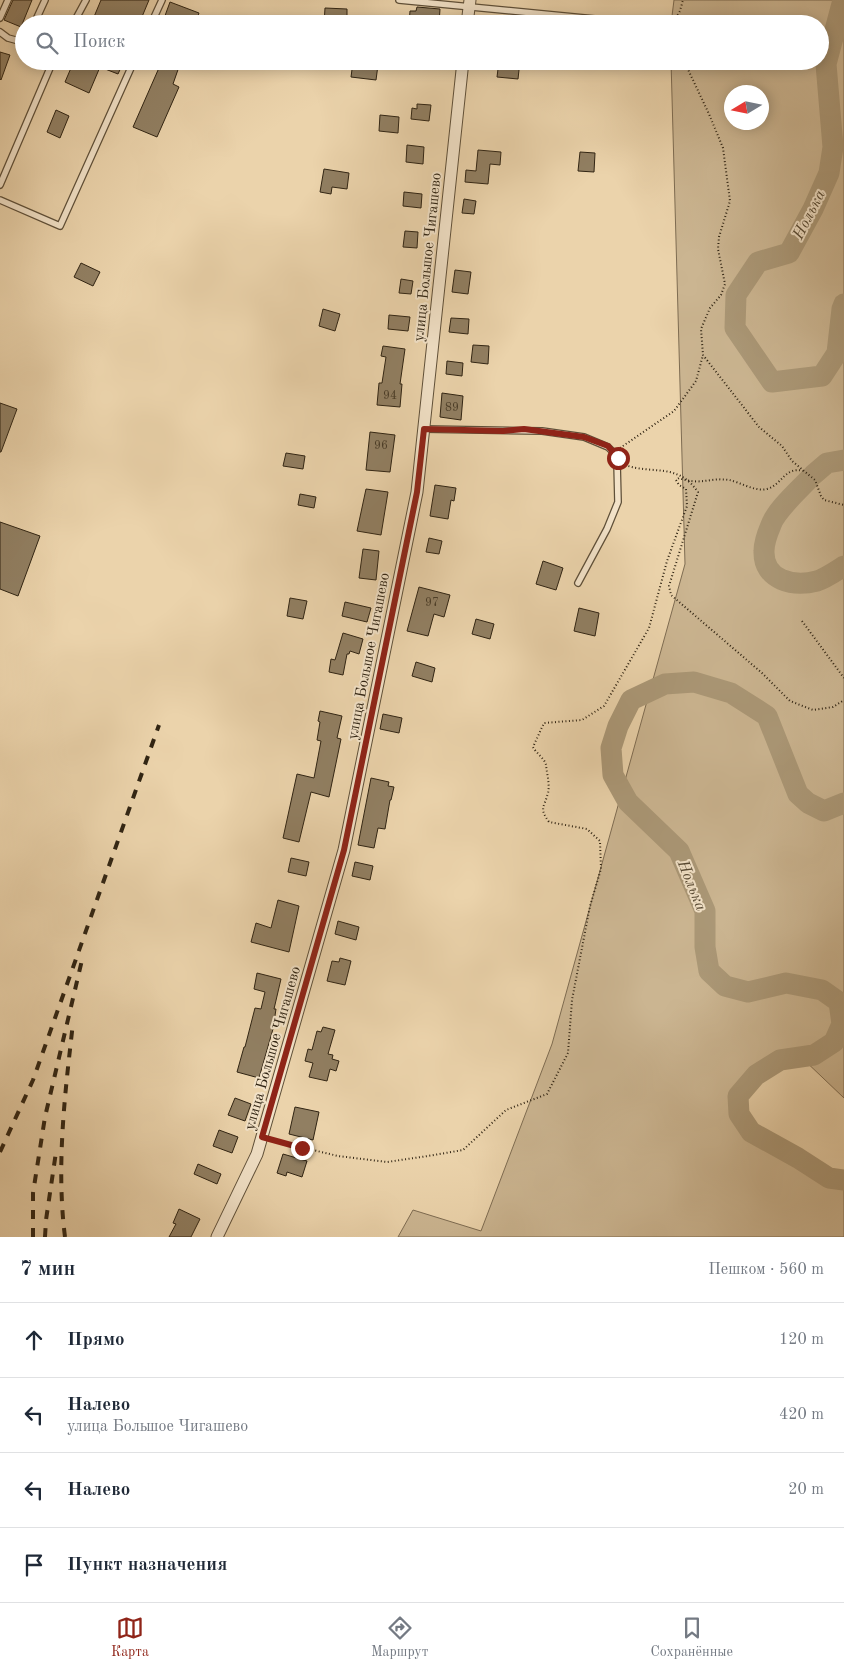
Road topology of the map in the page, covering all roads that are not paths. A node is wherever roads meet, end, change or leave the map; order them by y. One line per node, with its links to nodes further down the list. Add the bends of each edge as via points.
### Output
1 (8, 0): 11 (lane)
2 (45, 0): 7 (lane)
3 (86, 0): 8 (lane)
4 (162, 0): 9 (lane)
5 (398, 0): 6 (lane)
6 (470, 4): 10 (lane)
7 (38, 15)
8 (78, 15)
9 (155, 15)
10 (567, 15)
11 (0, 18)
12 (0, 32): 13 (lane)
13 (15, 40)
14 (49, 70): 17 (lane)
15 (130, 70): 18 (lane, via 60,226)
16 (463, 70): 19 (street, улица Большое Чигашево)
17 (0, 185)
18 (0, 200)
19 (424, 429): 20 (lane, via 542,431 584,437 608,446 614,452 616,462 618,502 608,528); 21 (street, улица Большое Чигашево, via 417,492 344,850 257,1154)
20 (578, 583)
21 (217, 1237)

